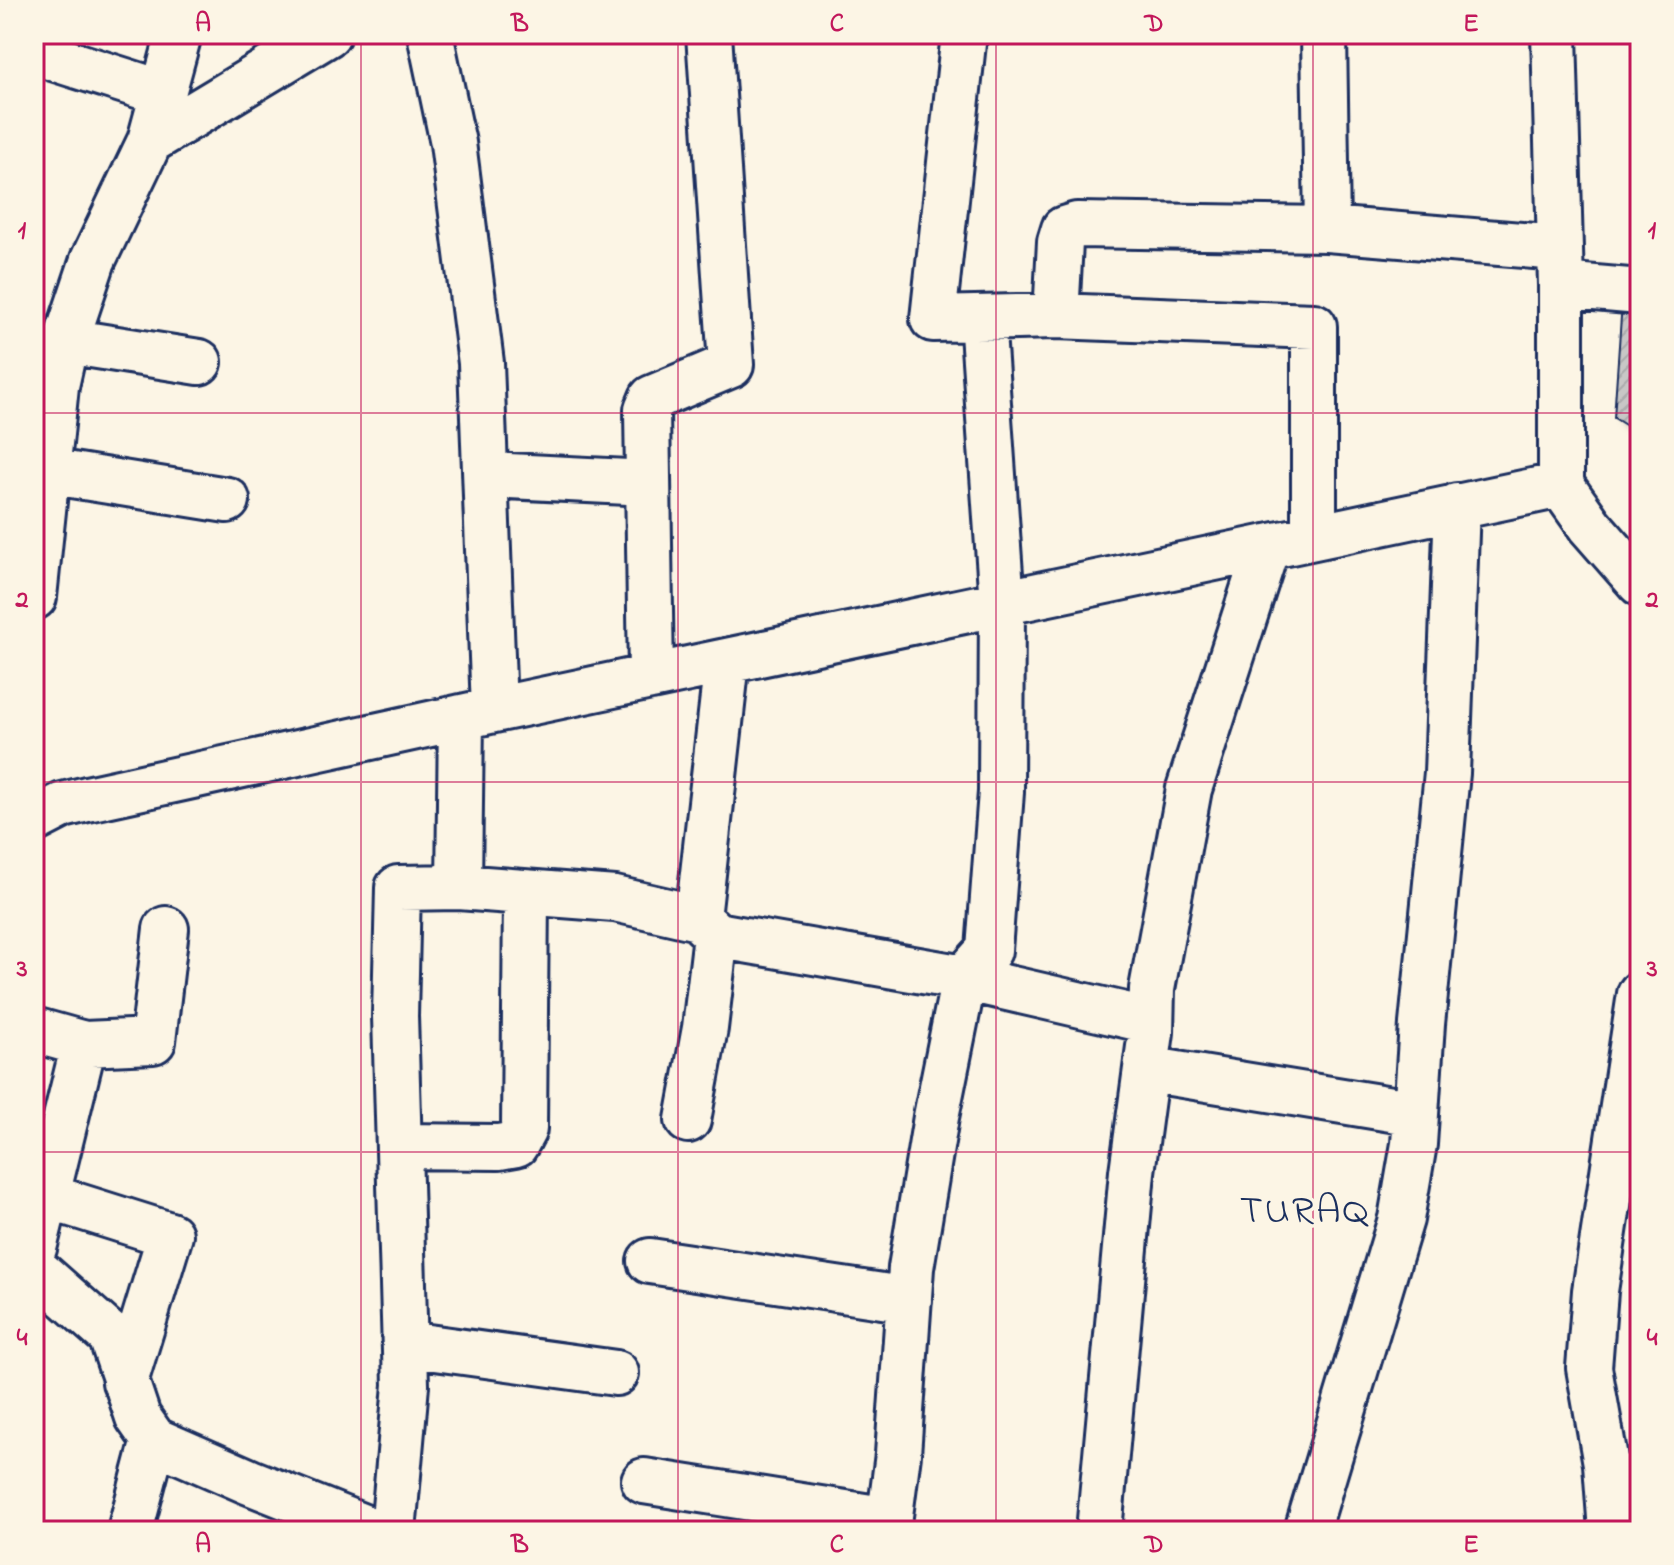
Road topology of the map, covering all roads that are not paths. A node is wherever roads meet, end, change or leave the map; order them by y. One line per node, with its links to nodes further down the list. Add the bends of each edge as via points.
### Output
1 (179, 34): 9 (street)
2 (328, 34): 10 (street)
3 (430, 34): 19 (street, via 453,143 481,363)
4 (709, 34): 20 (street, via 731,365 652,398 647,410)
5 (964, 34): 15 (street, via 933,319)
6 (1324, 34): 11 (street)
7 (1554, 34): 12 (street)
8 (34, 52): 9 (street)
9 (163, 93): 10 (street)
10 (150, 141): 16 (street, via 93,260)
11 (1327, 229): 12 (street); 14 (street, via 1064,229)
12 (1560, 267): 13 (street); 21 (street)
13 (1640, 292)
14 (1056, 316): 15 (street); 24 (street, via 1314,326)
15 (982, 318): 28 (street)
16 (66, 341): 17 (street); 18 (street)
17 (199, 362)
18 (47, 471): 22 (street); 27 (street)
19 (487, 475): 20 (street); 31 (street)
20 (648, 483): 30 (street)
21 (1561, 485): 23 (street); 26 (street)
22 (227, 500)
23 (1457, 506): 24 (street); 44 (street, via 1447,773)
24 (1314, 537): 25 (street)
25 (1267, 547): 28 (street); 39 (street, via 1189,789 1152,989)
26 (1640, 583)
27 (34, 597)
28 (1002, 603): 29 (street); 37 (street, via 1001,792 989,950)
29 (727, 661): 30 (street); 35 (street)
30 (651, 677): 31 (street)
31 (478, 714): 32 (street, via 87,799); 33 (street)
32 (34, 820)
33 (459, 887): 34 (street); 46 (street, via 398,888)
34 (526, 894): 35 (street, via 615,899); 46 (street, via 524,1129 516,1144 499,1147)
35 (707, 927): 37 (street); 45 (street, via 705,1028)
36 (166, 929): 41 (street, via 153,1041)
37 (964, 978): 39 (street); 51 (street, via 936,1117)
38 (1640, 994): 42 (street)
39 (1151, 1021): 43 (street)
40 (34, 1030): 41 (street)
41 (84, 1044): 47 (street)
42 (1635, 1068): 56 (street, via 1595,1291 1589,1368)
43 (1146, 1069): 44 (street); 62 (street)
44 (1416, 1113): 63 (street, via 1401,1219)
45 (688, 1120)
46 (399, 1146): 52 (street)
47 (46, 1196): 48 (street); 54 (street, via 170,1235)
48 (34, 1248)
49 (650, 1261): 51 (street)
50 (34, 1268): 54 (street, via 111,1336)
51 (909, 1300): 58 (street)
52 (406, 1344): 53 (street); 61 (street)
53 (616, 1373)
54 (125, 1382): 55 (street, via 138,1417)
55 (154, 1440): 59 (street); 60 (street)
56 (1623, 1462): 64 (street)
57 (644, 1481): 58 (street)
58 (888, 1525)
59 (130, 1531)
60 (373, 1531)
61 (393, 1531)
62 (1099, 1531)
63 (1307, 1531)
64 (1611, 1531)

